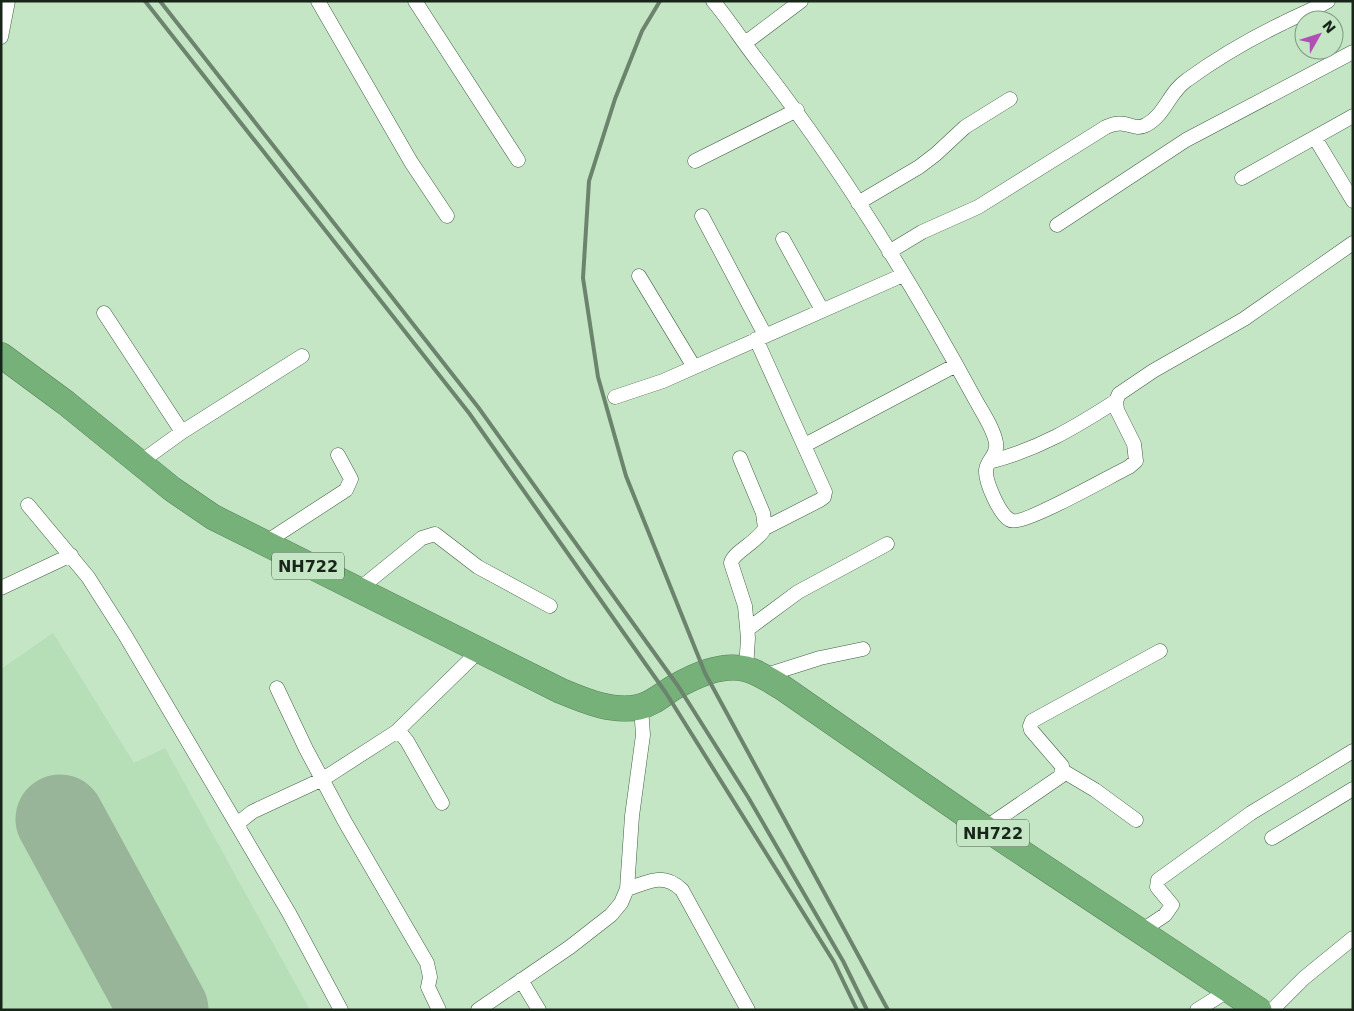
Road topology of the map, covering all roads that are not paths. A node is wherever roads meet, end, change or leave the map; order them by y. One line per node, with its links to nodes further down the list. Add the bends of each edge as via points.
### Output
1 (8, 1): 7 (street)
2 (318, 1): 19 (street, via 411,162)
3 (415, 1): 14 (street)
4 (713, 1): 8 (street)
5 (801, 1): 8 (street)
6 (1328, 1): 24 (street, via 1264,33 1187,79 1148,124 1135,127 1114,123 978,207 922,232)
7 (1, 38)
8 (745, 43): 11 (street)
9 (1353, 52): 21 (street, via 1186,140)
10 (1010, 99): 18 (street, via 965,127 919,167)
11 (797, 110): 15 (street); 18 (street)
12 (1353, 116): 13 (street)
13 (1315, 138): 16 (street); 17 (street)
14 (518, 160)
15 (695, 161)
16 (1242, 178)
17 (1353, 201)
18 (858, 203): 24 (street)
19 (447, 216)
20 (702, 216): 29 (street)
21 (1057, 225)
22 (783, 239): 27 (street)
23 (1353, 243): 35 (street, via 1244,320 1140,379 1119,394)
24 (889, 252): 25 (street)
25 (903, 275): 27 (street); 32 (street)
26 (639, 276): 33 (street)
27 (822, 310): 29 (street)
28 (104, 313): 36 (street)
29 (761, 337): 33 (street); 37 (street)
30 (1, 355): 41 (highway, NH722)
31 (302, 356): 36 (street)
32 (956, 365): 37 (street); 40 (street, via 995,438 996,454)
33 (694, 367): 34 (street)
34 (615, 398)
35 (1116, 401): 40 (street, via 1055,438 1020,454); 40 (street, via 1117,410 1137,452 1136,461 1035,515 1016,522 1004,514 986,478)
36 (182, 432): 41 (street)
37 (805, 445): 43 (street, via 825,492 824,497)
38 (338, 455): 44 (street, via 351,479 346,490)
39 (740, 458): 43 (street)
40 (989, 462)
41 (139, 463): 44 (highway, NH722, via 213,517)
42 (28, 505): 46 (street)
43 (766, 528): 50 (street, via 756,541 734,556 731,564 745,606)
44 (263, 544): 48 (highway, NH722)
45 (888, 544): 50 (street, via 798,592)
46 (71, 555): 47 (street); 64 (street, via 126,635)
47 (1, 588)
48 (358, 590): 49 (street, via 422,538 435,534 478,567); 52 (highway, NH722)
49 (550, 606)
50 (748, 629): 54 (street)
51 (863, 649): 54 (street)
52 (480, 650): 56 (highway, NH722, via 583,700 611,707); 57 (street)
53 (1160, 651): 59 (street, via 1032,721 1031,730)
54 (754, 673): 56 (highway, NH722, via 733,668 705,673); 65 (highway, NH722, via 783,688)
55 (277, 688): 60 (street)
56 (641, 707): 67 (street, via 644,735 632,816)
57 (396, 732): 60 (street); 62 (street, via 407,741)
58 (1353, 751): 68 (street, via 1251,813 1158,880 1157,887 1172,905 1165,915)
59 (1063, 771): 63 (street); 65 (street, via 1057,780)
60 (323, 780): 64 (street, via 252,812); 73 (street, via 427,963 430,970 428,987)
61 (1353, 789): 66 (street)
62 (442, 803)
63 (1136, 820)
64 (237, 824): 72 (street)
65 (985, 828): 68 (highway, NH722)
66 (1272, 838)
67 (627, 889): 70 (street, via 612,915); 76 (street, via 664,879 682,890)
68 (1141, 931): 71 (highway, NH722)
69 (1353, 938): 79 (street, via 1304,978)
70 (521, 980): 74 (street); 75 (street)
71 (1229, 990): 77 (street); 78 (highway, NH722)
72 (341, 1010)
73 (439, 1010)
74 (478, 1010)
75 (539, 1010)
76 (748, 1010)
77 (1197, 1010)
78 (1259, 1010)
79 (1272, 1010)

